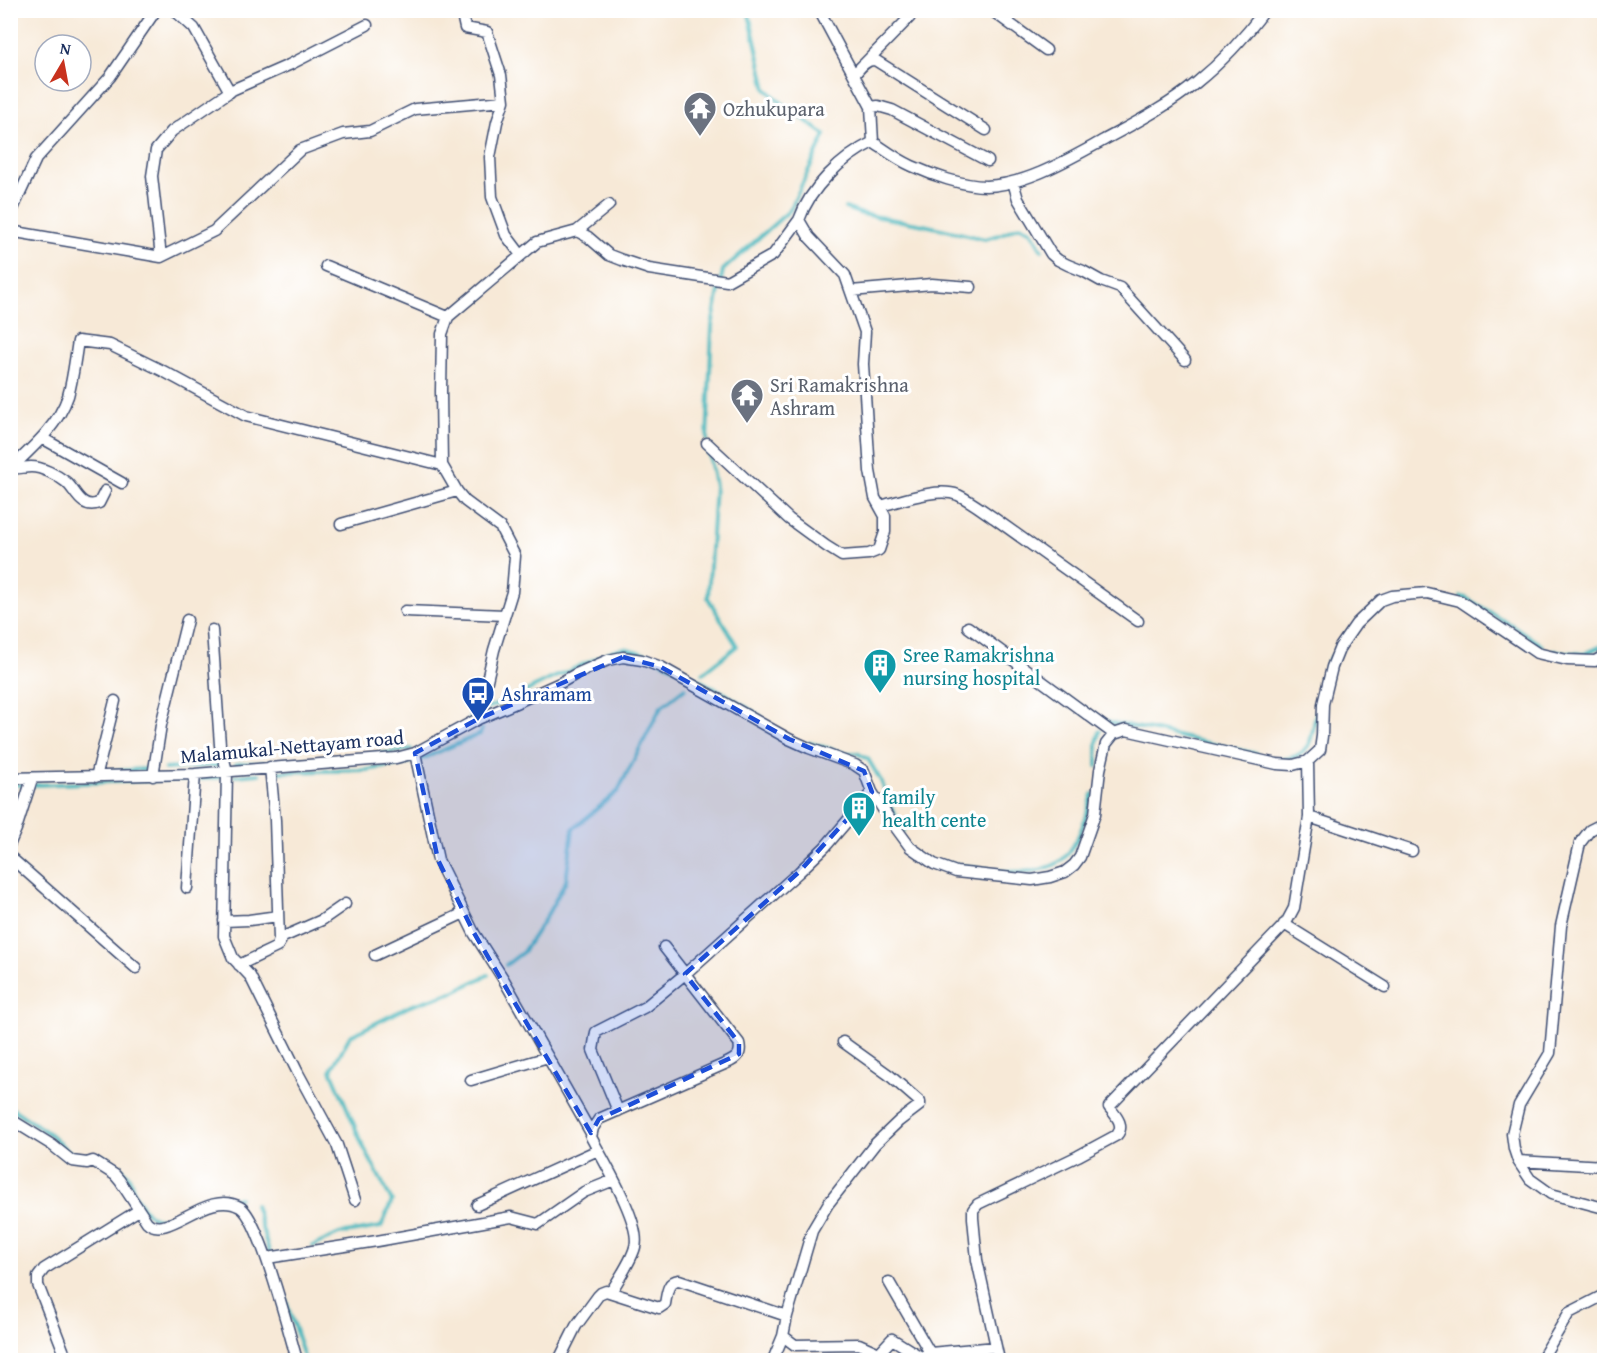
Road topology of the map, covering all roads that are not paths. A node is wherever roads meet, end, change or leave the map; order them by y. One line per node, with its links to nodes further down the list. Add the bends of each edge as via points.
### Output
1 (156, 10): 20 (street, via 110,77 36,159)
2 (174, 10): 12 (street, via 194,28)
3 (461, 10): 13 (street, via 465,28 487,32 501,75)
4 (819, 10): 11 (street)
5 (991, 10): 9 (street)
6 (1265, 10): 18 (street, via 1232,50 1195,84 1146,117 1069,159)
7 (910, 17): 10 (street)
8 (367, 25): 12 (street)
9 (1046, 50)
10 (865, 63): 11 (street); 15 (street, via 875,60)
11 (854, 75): 14 (street)
12 (230, 92): 25 (street, via 172,131 156,150 152,176)
13 (504, 101): 24 (street, via 490,158 492,197 506,235); 25 (street, via 415,110 370,131 343,134 300,150 213,231)
14 (871, 107): 16 (street); 17 (street, via 892,110)
15 (986, 130)
16 (873, 142): 18 (street, via 910,166 964,184); 21 (street, via 829,175 803,208)
17 (988, 161)
18 (1013, 182): 30 (street, via 1018,199 1051,254 1120,288)
19 (609, 205): 23 (street)
20 (10, 215)
21 (799, 220): 23 (street, via 772,255 727,281 648,269 609,255); 28 (street, via 809,237 845,275)
22 (10, 231): 25 (street)
23 (577, 231): 24 (street, via 537,242)
24 (521, 255): 29 (street)
25 (161, 257)
26 (326, 266): 29 (street)
27 (971, 287): 28 (street, via 932,284)
28 (851, 291): 38 (street, via 865,332 863,364 870,471)
29 (448, 316): 33 (street, via 442,334)
30 (1185, 360)
31 (42, 438): 33 (street, via 68,397 78,341 111,345 246,416); 34 (street); 35 (street)
32 (707, 443): 38 (street, via 789,519 842,556 879,550 885,532 885,516)
33 (442, 465): 36 (street)
34 (11, 468): 37 (street, via 44,470 64,480 81,500 94,505)
35 (122, 483)
36 (457, 491): 39 (street); 41 (street, via 500,527 515,556 512,592)
37 (105, 492)
38 (880, 506): 43 (street, via 918,496 956,495)
39 (341, 524)
40 (405, 611): 41 (street)
41 (505, 615): 48 (street)
42 (187, 620): 55 (street, via 160,726)
43 (1138, 621)
44 (968, 627): 49 (street)
45 (212, 630): 53 (street, via 220,745)
46 (1605, 656): 51 (street, via 1595,661 1567,660 1537,653 1460,601 1427,593 1392,596 1381,600 1356,624 1340,647 1323,704 1320,750)
47 (115, 701): 56 (street)
48 (478, 719): 50 (street, Malamukal-Nettayam road); 59 (street, Malamukal-Nettayam road, via 608,660 642,660 789,739 855,765 864,771)
49 (1114, 734): 51 (street, via 1126,729 1277,764); 59 (street, Malamukal-Nettayam road, via 1106,744 1095,814 1080,856 1065,872 1050,877 1032,880 956,872 934,864 910,847)
50 (415, 753): 52 (street, Malamukal-Nettayam road, via 396,758); 67 (street, via 438,860)
51 (1308, 761): 60 (street)
52 (270, 767): 53 (street, Malamukal-Nettayam road); 68 (street)
53 (227, 771): 54 (street, Malamukal-Nettayam road); 69 (street)
54 (195, 774): 55 (street, Malamukal-Nettayam road); 65 (street)
55 (153, 776): 56 (street, Malamukal-Nettayam road)
56 (96, 777): 58 (street, Malamukal-Nettayam road)
57 (10, 778): 58 (street, Malamukal-Nettayam road)
58 (32, 778): 62 (street)
59 (872, 792): 76 (street, via 825,847)
60 (1309, 817): 63 (street); 70 (street, via 1294,908)
61 (1605, 823): 85 (street, via 1590,830 1580,843 1561,926 1550,1053 1519,1105 1512,1134)
62 (10, 843)
63 (1412, 851)
64 (10, 857): 75 (street)
65 (188, 888)
66 (345, 903): 71 (street, via 322,920 283,937)
67 (464, 914): 73 (street); 79 (street)
68 (278, 916): 69 (street); 71 (street)
69 (224, 921): 74 (street, via 224,936 232,958)
70 (1284, 924): 77 (street); 98 (street, via 1109,1107 1120,1124 1117,1135 978,1204 973,1210 977,1260)
71 (277, 947): 74 (street)
72 (664, 947): 76 (street)
73 (375, 955)
74 (239, 965): 88 (street, via 250,976 337,1145)
75 (136, 968)
76 (685, 974): 81 (street, via 645,1007 596,1032 593,1050); 81 (street, via 739,1043 739,1054 727,1063)
77 (1385, 987)
78 (843, 1042): 96 (street, via 889,1075 920,1105 875,1144 828,1204 812,1231)
79 (548, 1057): 80 (street); 83 (street)
80 (471, 1080)
81 (618, 1111): 83 (street, via 599,1119)
82 (10, 1119): 91 (street, via 72,1161 93,1161 115,1175)
83 (591, 1133): 84 (street)
84 (598, 1150): 87 (street); 89 (street)
85 (1518, 1161): 86 (street); 90 (street, via 1530,1179 1551,1194)
86 (1605, 1166)
87 (614, 1180): 92 (street, via 584,1192 538,1224 511,1217); 94 (street, via 637,1238)
88 (355, 1200)
89 (477, 1206)
90 (1605, 1208)
91 (139, 1210): 92 (street, via 148,1224 157,1227 200,1208 225,1203 239,1206 249,1216); 100 (street, via 44,1269 38,1277)
92 (271, 1258): 101 (street)
93 (889, 1282): 99 (street)
94 (611, 1292): 96 (street, via 659,1308 665,1304 669,1285 679,1280); 102 (street, via 598,1296 576,1326)
95 (1605, 1295): 105 (street, via 1569,1312)
96 (787, 1316): 97 (street)
97 (783, 1336): 99 (street, via 795,1345 858,1344 879,1353 892,1339 921,1357); 103 (street)
98 (996, 1347): 99 (street); 104 (street)
99 (930, 1353)
100 (67, 1360)
101 (297, 1360)
102 (559, 1360)
103 (773, 1360)
104 (999, 1360)
105 (1541, 1360)

